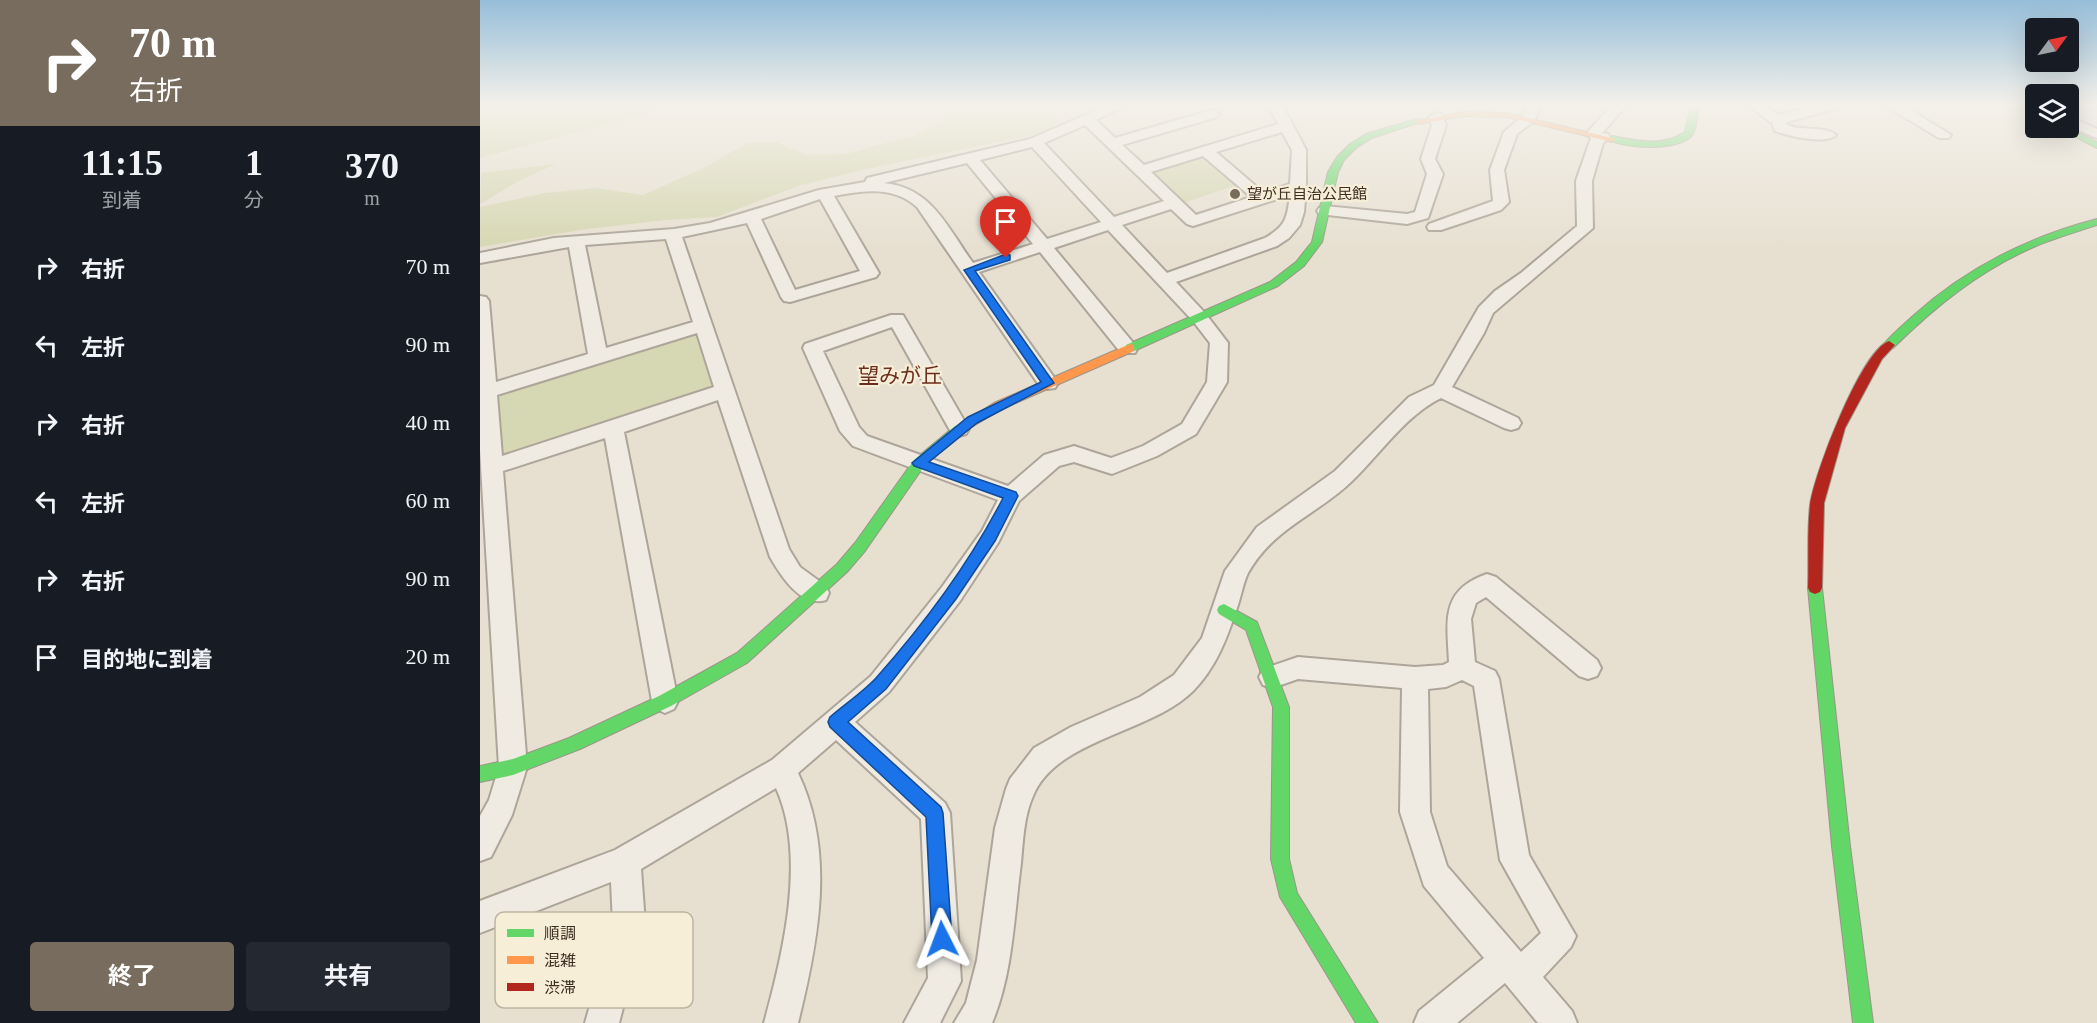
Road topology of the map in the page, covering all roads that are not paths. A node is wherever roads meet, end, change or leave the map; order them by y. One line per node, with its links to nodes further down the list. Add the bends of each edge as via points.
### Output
1 (984, 154): 11 (street)
2 (1046, 154): 21 (street)
3 (1123, 154): 12 (street)
4 (1197, 154): 12 (street)
5 (1209, 154): 16 (street)
6 (1299, 154): 13 (street)
7 (1345, 154): 18 (main road, via 1335,166)
8 (1430, 154): 18 (street, via 1435,174 1422,215 1407,219)
9 (1503, 154): 22 (street, via 1497,170 1501,202)
10 (1596, 154): 36 (street, via 1583,183 1585,228 1485,311)
11 (970, 157): 14 (street); 25 (street)
12 (1140, 171): 17 (street)
13 (1298, 187): 16 (street); 28 (street, via 1292,225 1282,235)
14 (844, 189): 15 (street); 27 (street, via 893,188 917,198)
15 (825, 194): 19 (street); 19 (street, via 870,273 790,297)
16 (1262, 199): 17 (street, via 1193,221)
17 (1174, 203): 21 (street)
18 (1325, 211): 30 (main road, via 1317,242 1294,269 1274,284)
19 (753, 218): 23 (street)
20 (2097, 222): 69 (main road, via 2024,247 1971,275 1931,304 1877,357 1839,428 1817,503 1814,582)
21 (1112, 224): 25 (street); 28 (street)
22 (1434, 227)
23 (673, 234): 24 (street); 31 (street)
24 (576, 241): 26 (street); 33 (street)
25 (1043, 246): 27 (street); 32 (street)
26 (480, 258)
27 (969, 270): 34 (street)
28 (1164, 280): 30 (street)
29 (480, 301): 37 (street)
30 (1199, 318): 32 (main road); 44 (street, via 1219,343 1217,382 1189,429 1112,466 1074,454 1052,460)
31 (703, 325): 33 (street); 35 (street)
32 (1128, 348): 34 (main road)
33 (598, 357): 37 (street)
34 (1048, 383): 41 (main road)
35 (725, 390): 40 (street); 45 (street, via 778,551 792,574)
36 (1441, 390): 39 (street); 46 (street, via 1416,402 1343,477 1265,533 1237,571)
37 (483, 392): 38 (street)
38 (484, 422): 42 (street)
39 (1511, 423)
40 (613, 428): 42 (street); 51 (street)
41 (959, 429): 43 (main road); 43 (street, via 897,320 812,348 850,431 860,441)
42 (487, 460): 53 (street)
43 (919, 463): 44 (street); 45 (main road, via 860,547)
44 (1011, 496): 52 (street, via 990,537 951,594 880,684)
45 (817, 592): 51 (main road, via 742,658)
46 (1224, 609): 49 (main road, via 1252,626); 65 (street, via 1213,643 1183,683 1149,706 1044,757 1020,789 1010,828 993,960 981,1012)
47 (1462, 668): 48 (street, via 1459,619 1466,597 1487,584); 50 (street, via 1446,676); 60 (street, via 1486,679 1515,860 1560,936)
48 (1588, 668)
49 (1272, 677): 50 (street, via 1298,668); 66 (main road, via 1281,707 1280,859 1289,897)
50 (1415, 678): 60 (street, via 1415,812 1435,875)
51 (665, 701): 53 (main road, via 574,744)
52 (836, 722): 54 (street); 64 (street, via 935,813 945,981)
53 (513, 767): 55 (main road); 56 (street, via 502,805)
54 (782, 769): 57 (street); 63 (street, via 791,783 806,857 801,939)
55 (480, 774)
56 (480, 846)
57 (625, 861): 58 (street); 59 (street)
58 (628, 912)
59 (480, 917)
60 (1513, 969): 67 (street); 68 (street)
61 (606, 1008): 62 (street)
62 (602, 1023)
63 (781, 1023)
64 (921, 1023)
65 (971, 1023)
66 (1368, 1023)
67 (1431, 1023)
68 (1560, 1023)
69 (1863, 1023)

